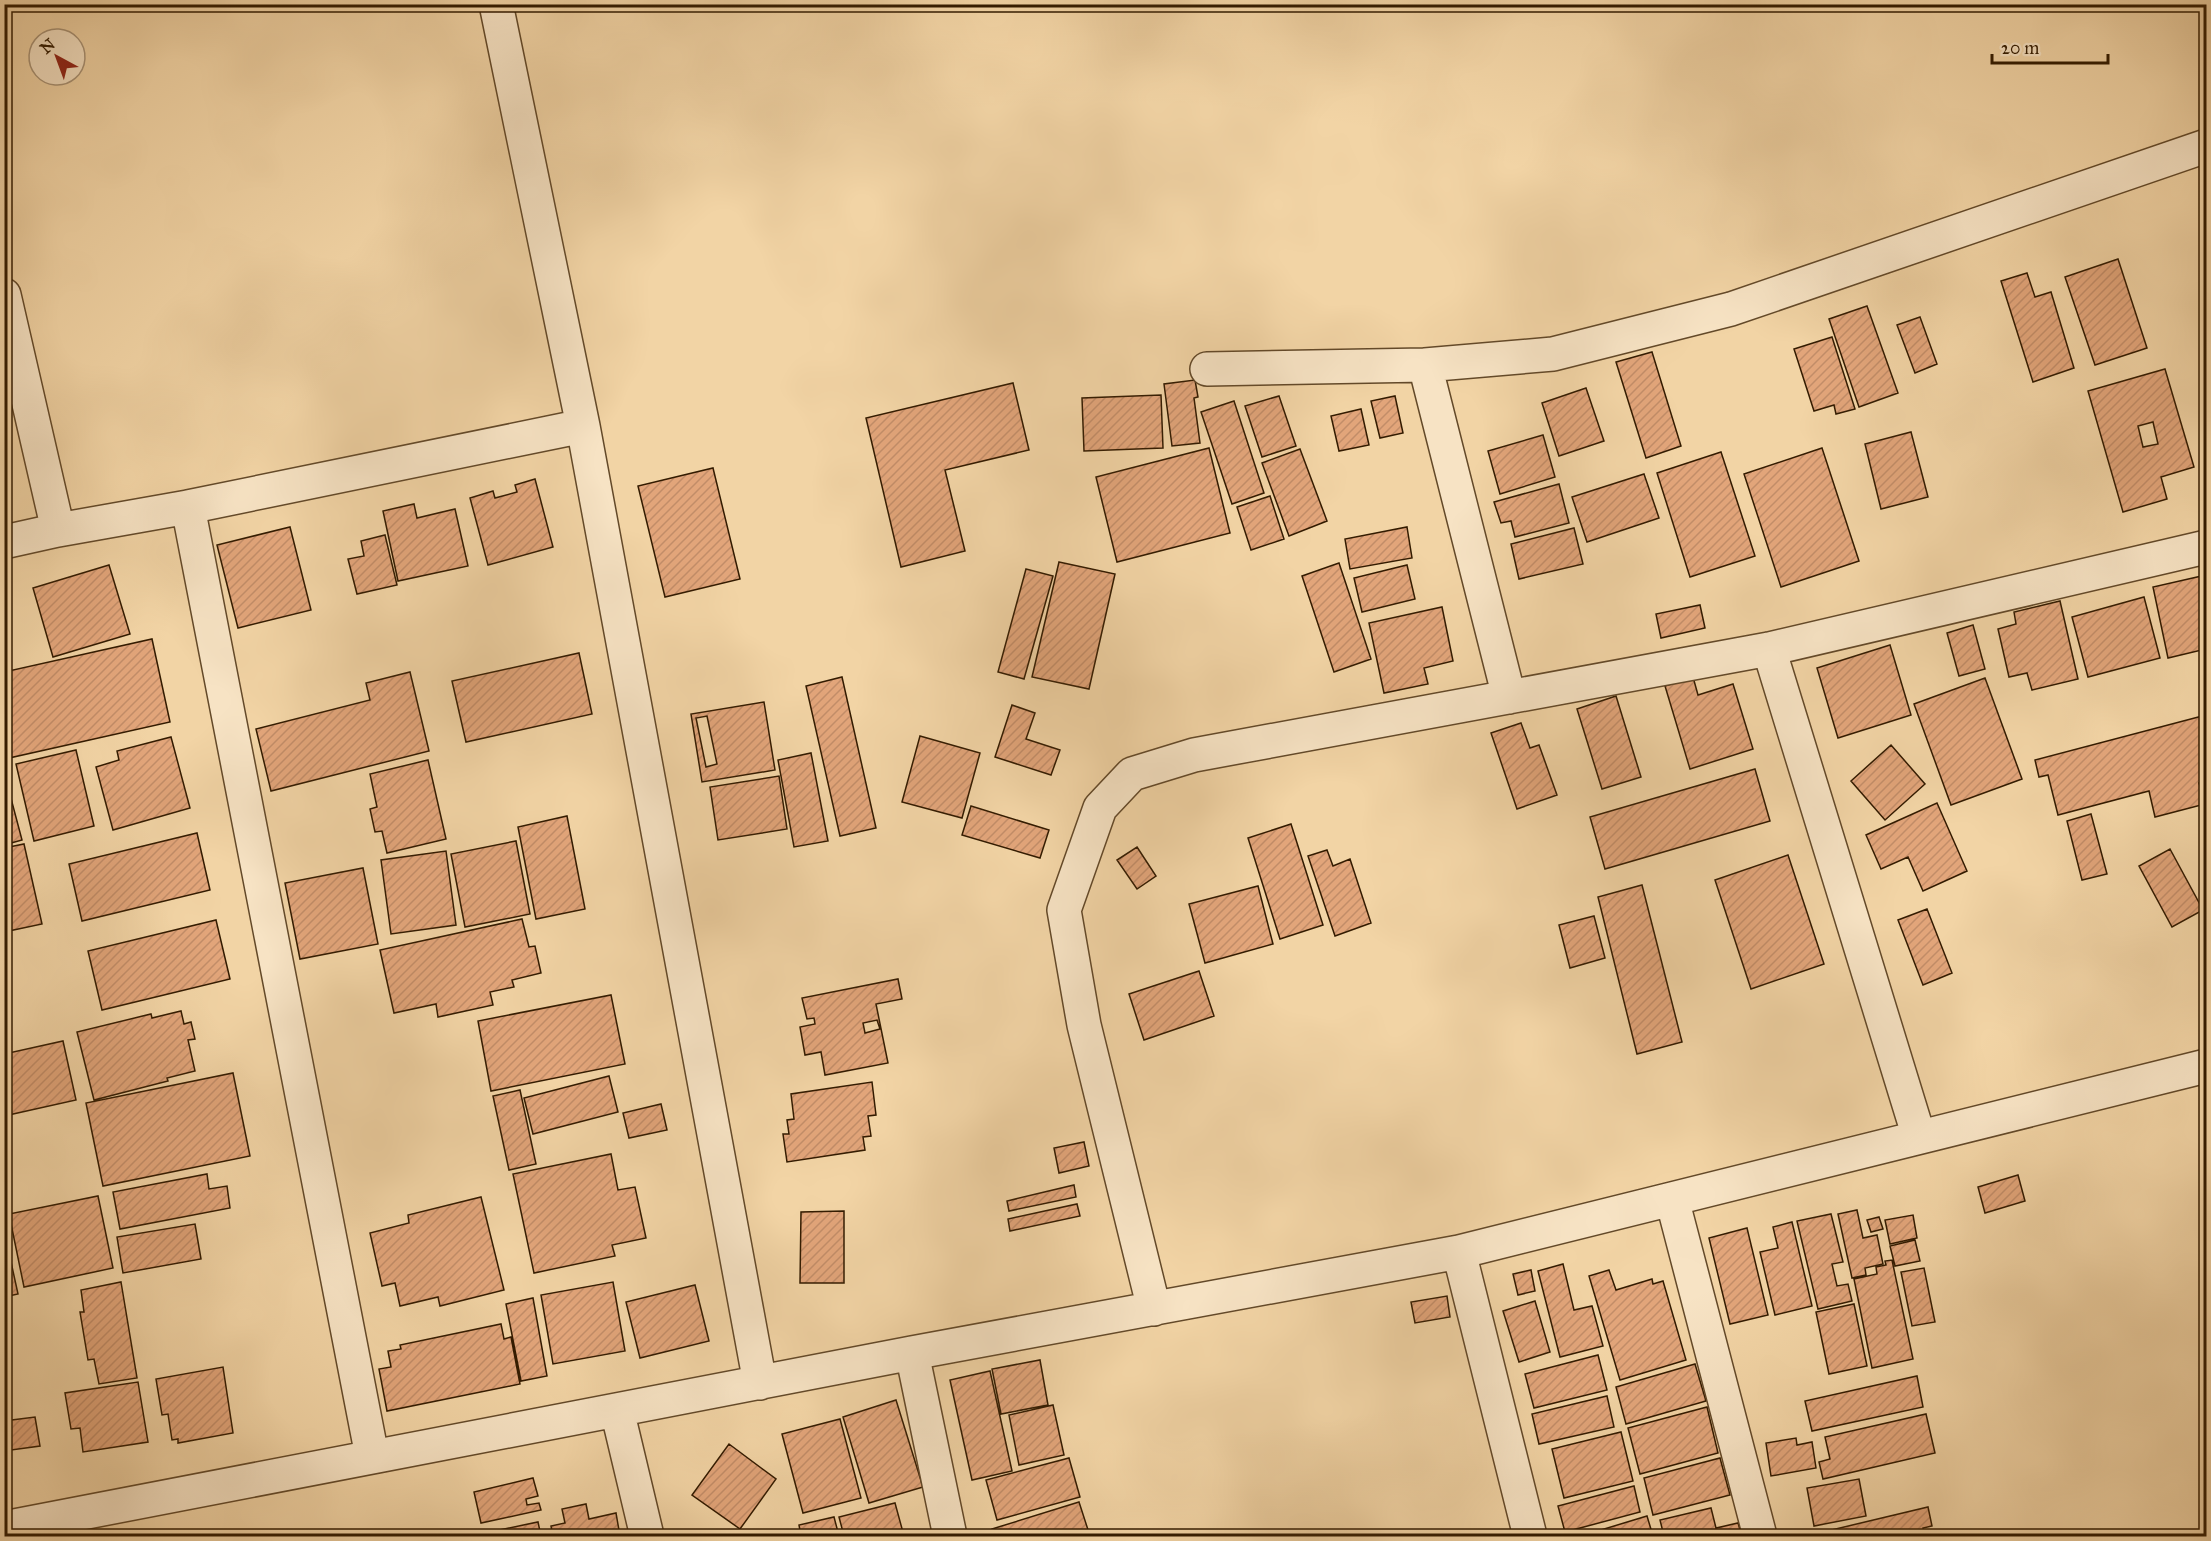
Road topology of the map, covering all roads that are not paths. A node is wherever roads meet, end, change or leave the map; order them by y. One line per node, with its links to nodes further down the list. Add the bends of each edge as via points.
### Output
1 (496, 4): 6 (street)
2 (2206, 146): 4 (street, via 1731,309 1553,354)
3 (4, 295): 8 (street)
4 (1425, 365): 5 (street); 12 (street)
5 (1207, 369)
6 (584, 426): 7 (street); 19 (street)
7 (188, 507): 8 (street); 21 (street)
8 (58, 530): 9 (street)
9 (4, 542)
10 (2206, 547): 11 (street)
11 (1769, 649): 12 (street); 14 (street)
12 (1509, 697): 17 (street, via 1194,755 1132,774 1100,808 1064,910 1084,1025)
13 (2206, 1066): 14 (street)
14 (1919, 1137): 15 (street)
15 (1672, 1199): 16 (street); 26 (street)
16 (1459, 1252): 17 (street); 25 (street)
17 (1154, 1309): 18 (street)
18 (912, 1353): 19 (street); 24 (street)
19 (760, 1383): 20 (street)
20 (617, 1410): 21 (street); 23 (street)
21 (372, 1456): 22 (street)
22 (4, 1528)
23 (646, 1536)
24 (950, 1536)
25 (1530, 1536)
26 (1760, 1536)

